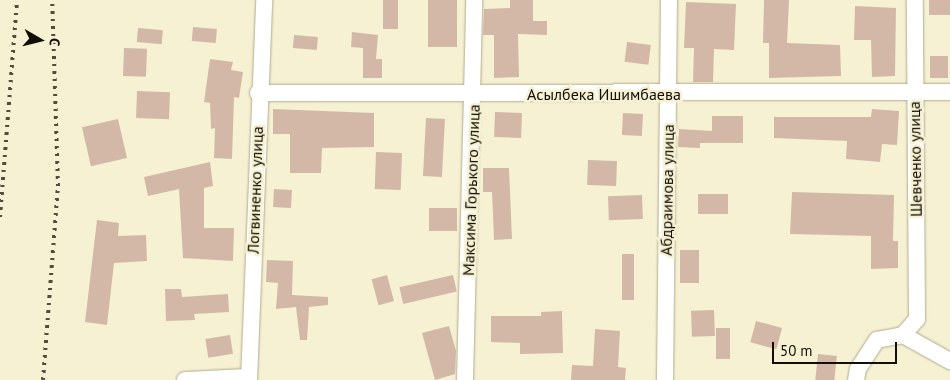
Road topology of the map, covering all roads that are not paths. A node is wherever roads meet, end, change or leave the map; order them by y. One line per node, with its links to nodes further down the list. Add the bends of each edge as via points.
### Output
1 (264, 0): 7 (street, Логвиненко улица)
2 (474, 0): 8 (street, Максима Горького улица)
3 (668, 0): 9 (street, Абдраимова улица)
4 (915, 0): 5 (street, Шевченко улица)
5 (914, 92): 6 (street, Асылбека Ишимбаева); 9 (street, Асылбека Ишимбаева); 10 (street, Шевченко улица, via 917,319)
6 (950, 92)
7 (258, 93): 8 (street, Асылбека Ишимбаева); 12 (street, Логвиненко улица)
8 (474, 94): 9 (street, Асылбека Ишимбаева); 14 (street, Максима Горького улица)
9 (668, 94): 15 (street, Абдраимова улица)
10 (903, 336): 11 (street); 16 (street, via 877,340 858,369)
11 (950, 361)
12 (249, 378): 13 (street)
13 (185, 380)
14 (465, 380)
15 (665, 380)
16 (856, 380)

